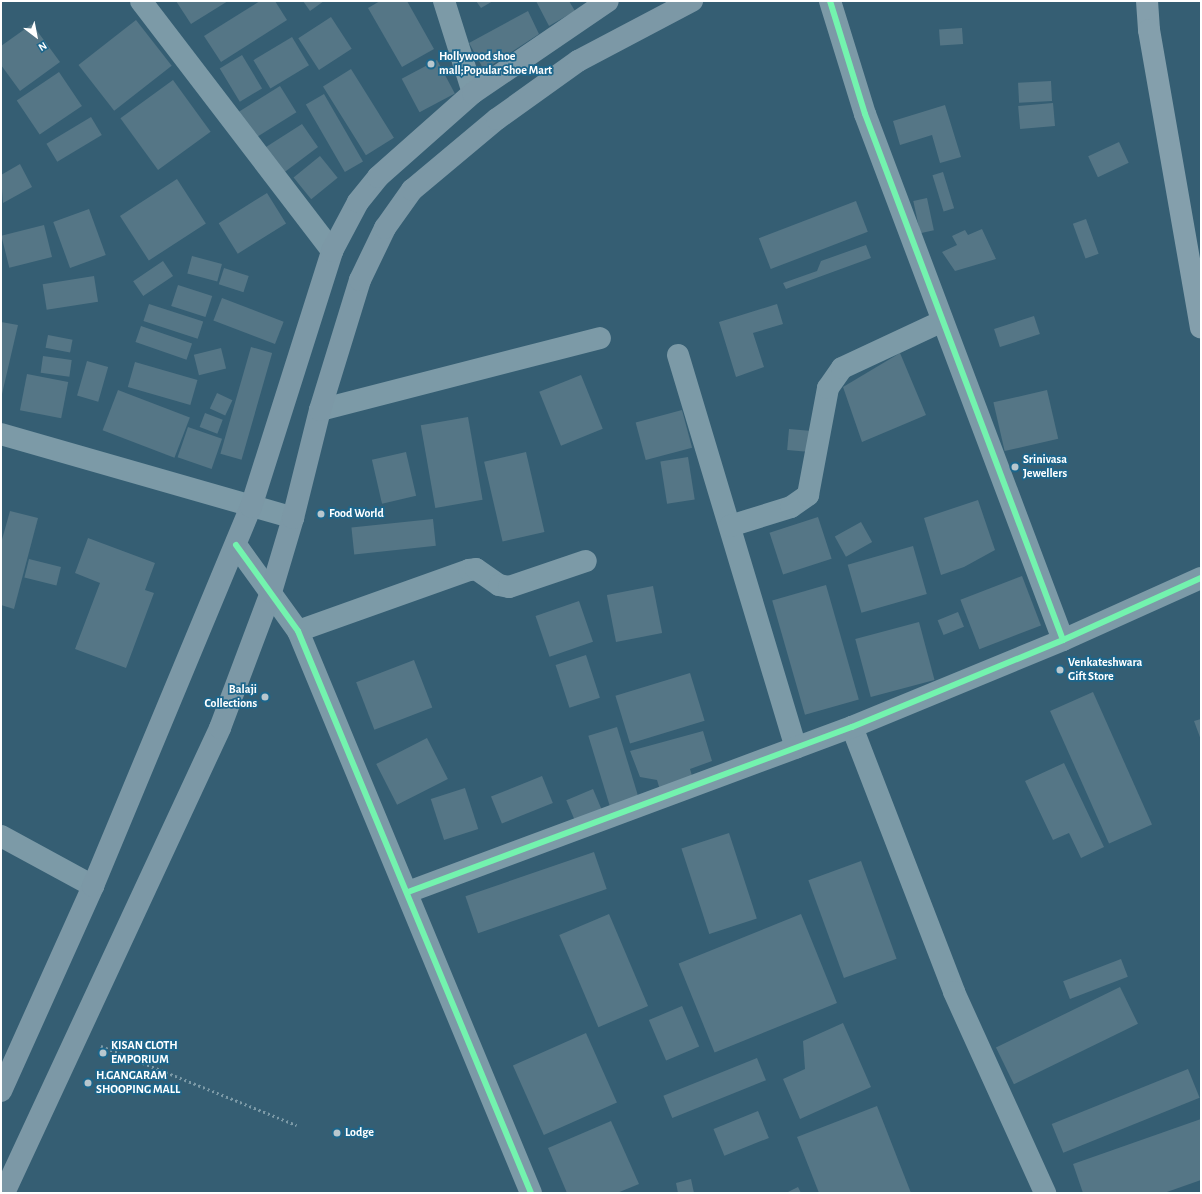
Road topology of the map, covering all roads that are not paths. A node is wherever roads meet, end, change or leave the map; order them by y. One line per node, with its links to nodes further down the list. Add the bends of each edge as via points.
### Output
1 (141, 1): 8 (street)
2 (444, 1): 7 (street)
3 (608, 1): 7 (highway)
4 (692, 1): 13 (highway, via 578,61 497,119 412,190 385,228 360,280)
5 (830, 1): 9 (street, via 865,114)
6 (1147, 1): 10 (main road, via 1149,30)
7 (473, 93): 8 (highway, via 378,177 358,202)
8 (332, 251): 15 (highway)
9 (943, 321): 17 (street, via 842,368 828,388 808,495 791,507); 23 (street)
10 (1201, 327)
11 (600, 338): 13 (street)
12 (678, 355): 17 (street)
13 (320, 410): 16 (highway)
14 (1, 434): 15 (street)
15 (251, 507): 16 (street); 18 (highway)
16 (293, 518): 21 (highway)
17 (730, 526): 25 (street)
18 (236, 544): 21 (street); 27 (highway)
19 (586, 561): 22 (street, via 509,587 500,585 476,569 469,570)
20 (1201, 578): 23 (street)
21 (271, 592): 22 (street); 30 (highway, via 220,728)
22 (298, 631): 28 (street)
23 (1063, 640): 24 (street)
24 (852, 727): 25 (street); 32 (street, via 954,992)
25 (796, 748): 28 (street)
26 (1, 836): 27 (street)
27 (93, 886): 29 (highway)
28 (408, 892): 31 (street)
29 (1, 1091)
30 (4, 1193)
31 (531, 1193)
32 (1045, 1193)

